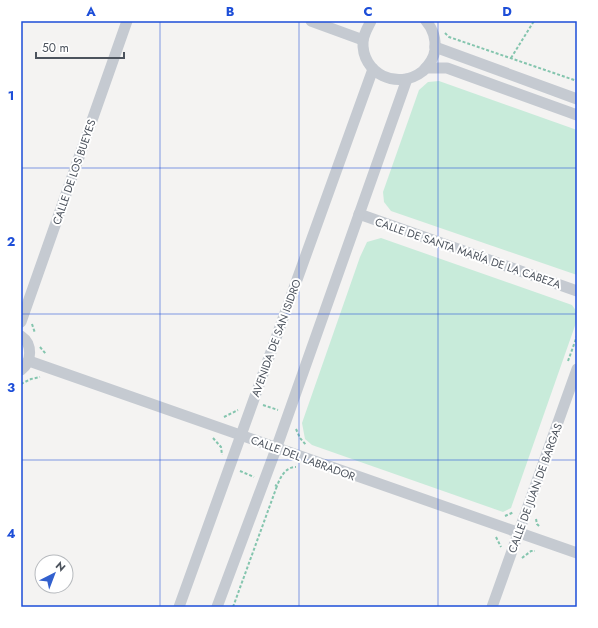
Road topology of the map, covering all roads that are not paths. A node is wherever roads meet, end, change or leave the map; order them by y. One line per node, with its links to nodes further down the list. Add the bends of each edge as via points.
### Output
1 (127, 21): 14 (street, CALLE DE LOS BUEYES)
2 (311, 21): 5 (street)
3 (371, 21): 5 (street)
4 (426, 21): 6 (street, via 434,36)
5 (363, 40): 8 (street, via 367,61)
6 (435, 48): 7 (street); 10 (street)
7 (426, 68): 9 (street, via 418,75); 11 (street, via 447,68)
8 (374, 69): 9 (street, via 383,76 395,80); 19 (street, AVENIDA DE SAN ISIDRO)
9 (407, 79): 12 (street)
10 (577, 99)
11 (577, 115)
12 (359, 214): 13 (street, CALLE DE SANTA MARÍA DE LA CABEZA); 20 (street)
13 (577, 291)
14 (21, 322)
15 (21, 336): 16 (street, via 29,345)
16 (29, 361): 18 (street); 19 (street, CALLE DEL LABRADOR)
17 (572, 367): 21 (street, CALLE DE JUAN DE BARGAS)
18 (21, 370)
19 (241, 436): 20 (street, CALLE DEL LABRADOR); 23 (street, AVENIDA DE SAN ISIDRO)
20 (276, 449): 21 (street, CALLE DEL LABRADOR); 24 (street)
21 (519, 533): 22 (street, CALLE DEL LABRADOR); 25 (street, CALLE DE JUAN DE BARGAS)
22 (577, 553)
23 (179, 607)
24 (217, 607)
25 (492, 607)

